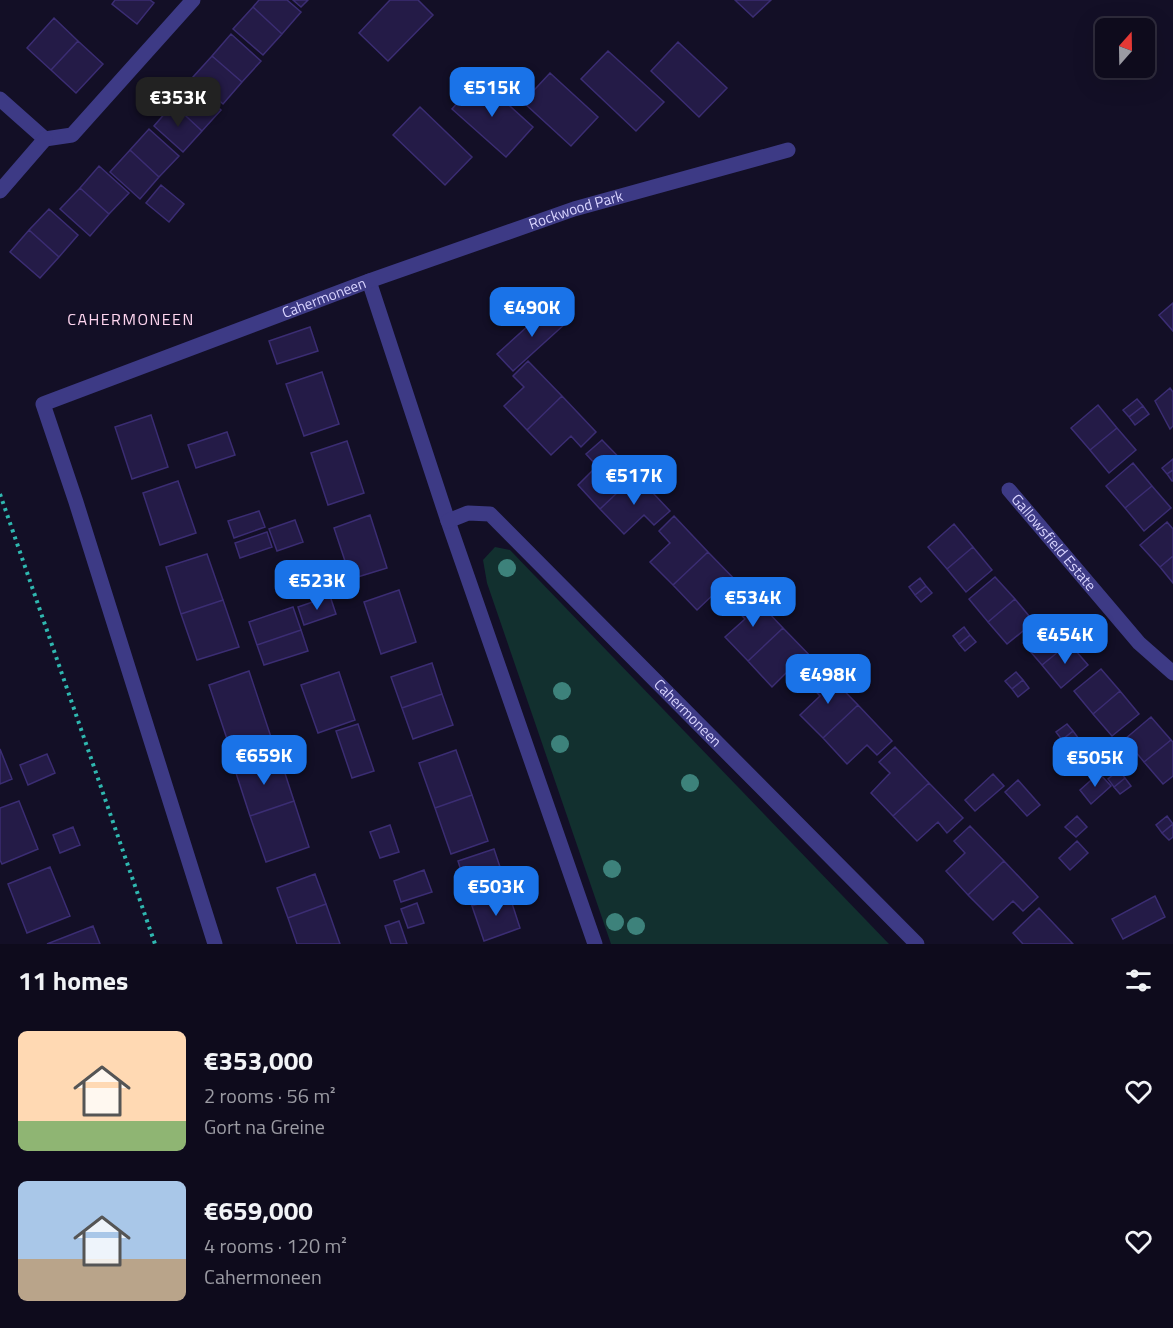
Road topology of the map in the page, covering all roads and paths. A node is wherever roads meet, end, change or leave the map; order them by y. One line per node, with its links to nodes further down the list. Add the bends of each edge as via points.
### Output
1 (193, 0): 3 (street, via 72,135)
2 (0, 99): 3 (street)
3 (45, 139): 5 (street)
4 (788, 150): 6 (street, Rockwood Park, via 574,209)
5 (0, 190)
6 (369, 281): 9 (street, Cahermoneen); 12 (street, Cahermoneen, via 43,404)
7 (1009, 490): 10 (street, Gallowsfield Estate, via 1139,643)
8 (0, 494): 11 (path)
9 (448, 521): 13 (street, Cahermoneen); 14 (street, Cahermoneen, via 468,513 490,514)
10 (1173, 673)
11 (155, 944)
12 (215, 944)
13 (595, 944)
14 (917, 944)

